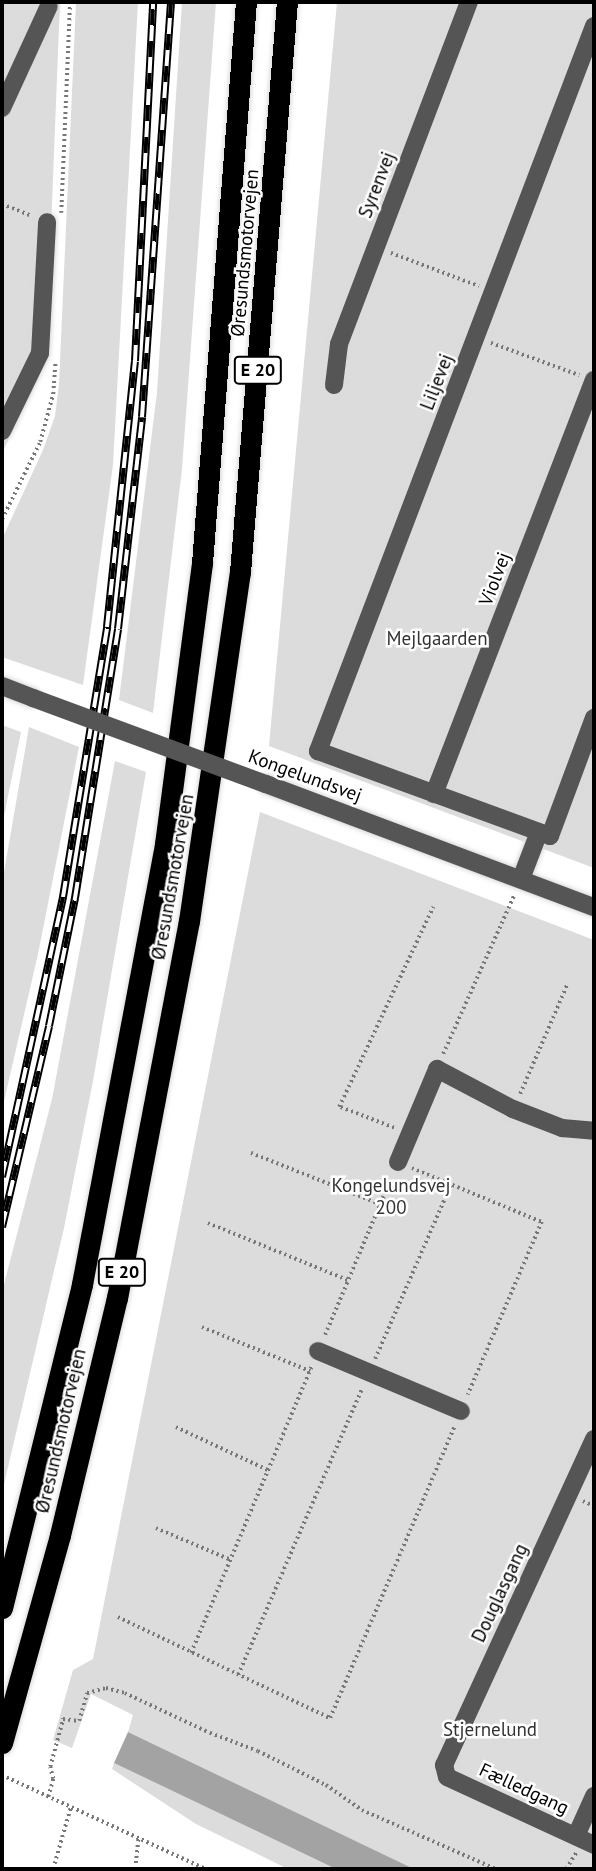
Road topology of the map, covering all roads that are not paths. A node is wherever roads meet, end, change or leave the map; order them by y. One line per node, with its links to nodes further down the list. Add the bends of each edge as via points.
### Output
1 (246, 2): 22 (highway, Øresundsmotorvejen / E 20, via 202,563 165,844 82,1284)
2 (287, 2): 23 (highway, Øresundsmotorvejen / E 20, via 240,572 192,908 117,1298 60,1535)
3 (469, 2): 9 (street, Syrenvej, via 339,344)
4 (49, 6): 6 (street)
5 (594, 26): 13 (street, Liljevej, via 318,751)
6 (2, 108)
7 (47, 222): 10 (street, via 40,353)
8 (594, 380): 13 (street, Violvej)
9 (334, 385)
10 (2, 431)
11 (2, 686): 15 (street, Kongelundsvej, bridge)
12 (594, 718): 14 (street)
13 (435, 794): 14 (street)
14 (545, 834): 15 (street)
15 (521, 879): 16 (street, Kongelundsvej)
16 (594, 907)
17 (594, 1132): 18 (street, via 562,1128 513,1109 437,1069)
18 (398, 1162)
19 (318, 1351): 20 (street)
20 (461, 1411)
21 (594, 1439): 24 (street, Douglasgang)
22 (2, 1608)
23 (2, 1743)
24 (444, 1765): 26 (street, Fælledgang, via 447,1777)
25 (594, 1796): 26 (street)
26 (576, 1836): 27 (street, Fælledgang)
27 (594, 1845)

